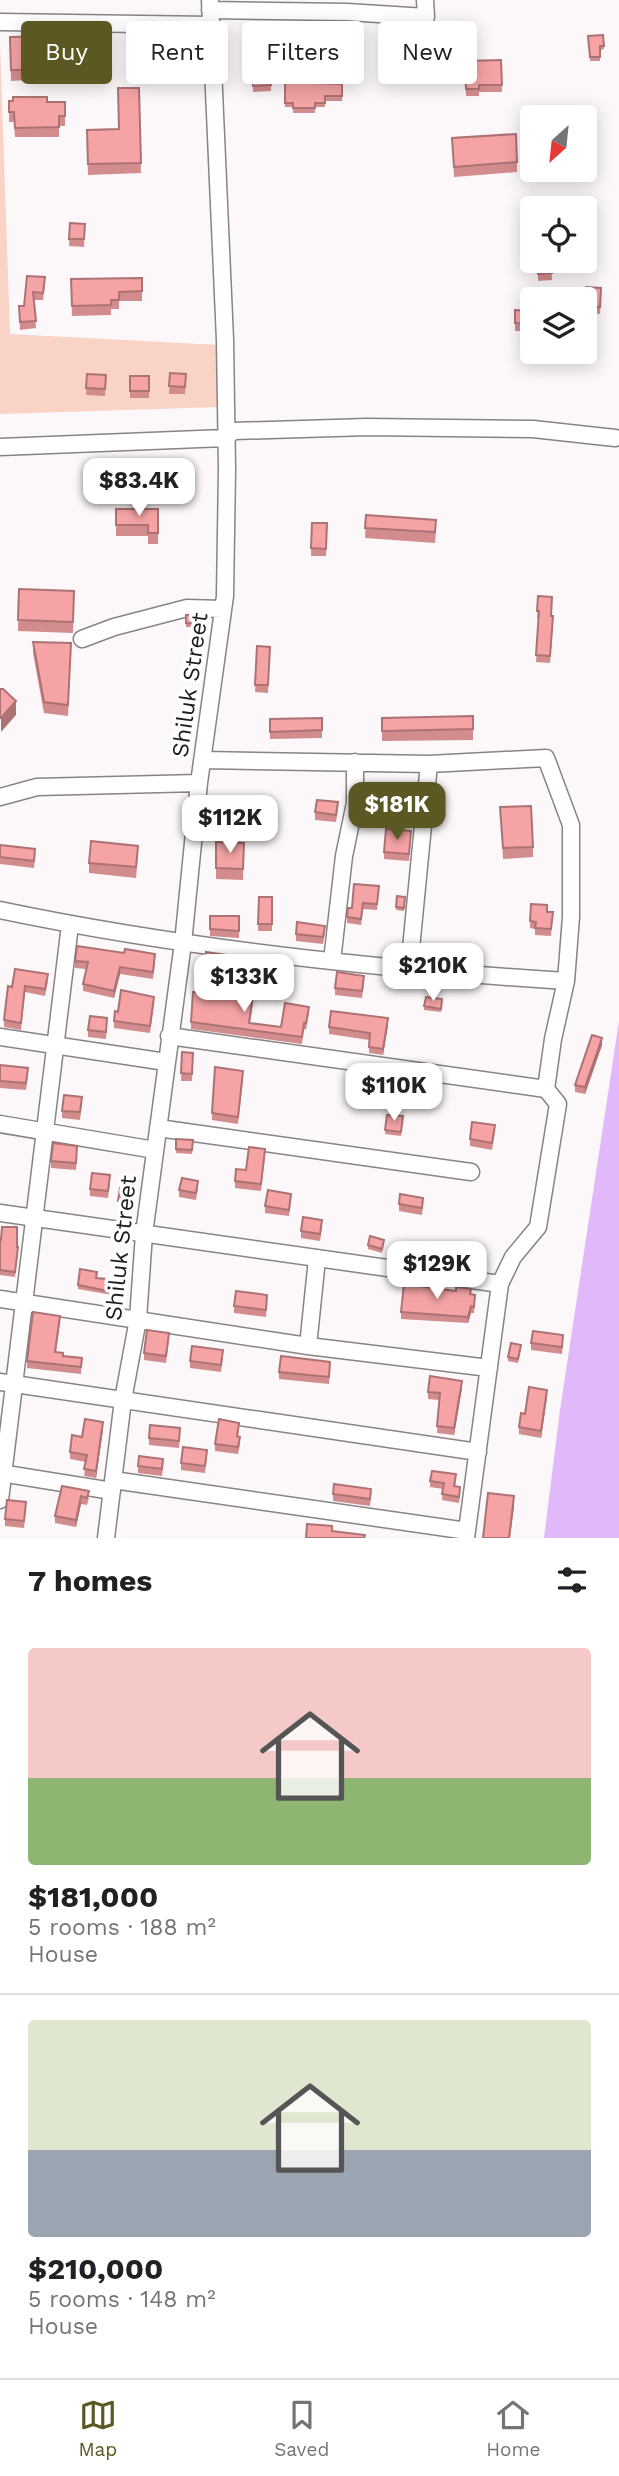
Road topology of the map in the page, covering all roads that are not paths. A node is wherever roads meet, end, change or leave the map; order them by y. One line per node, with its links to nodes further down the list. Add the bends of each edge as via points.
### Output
1 (425, 0): 2 (street, via 426,17)
2 (210, 12): 3 (street); 4 (street, Shiluk Street)
3 (0, 22)
4 (225, 438): 5 (street, via 234,431 367,427 533,429); 6 (street); 7 (street, Shiluk Street)
5 (615, 438)
6 (0, 447)
7 (223, 609): 8 (street, via 187,608); 9 (street, Shiluk Street)
8 (82, 639)
9 (203, 760): 10 (street); 12 (street, Shiluk Street)
10 (355, 762): 11 (street); 17 (street, via 355,803)
11 (429, 764): 18 (street); 19 (street, via 546,758 571,825)
12 (199, 783): 13 (street, via 37,787); 16 (street, Shiluk Street)
13 (0, 797)
14 (0, 910): 15 (street)
15 (70, 925): 16 (street); 22 (street)
16 (183, 943): 17 (street); 20 (street, Shiluk Street)
17 (332, 961): 18 (street)
18 (409, 969): 19 (street)
19 (566, 981): 24 (street)
20 (169, 1036): 23 (street, Shiluk Street); 24 (street)
21 (0, 1037): 22 (street)
22 (54, 1045): 23 (street); 27 (street)
23 (166, 1062): 26 (street, Shiluk Street)
24 (546, 1088): 34 (street, via 558,1104 538,1227 513,1257)
25 (0, 1124): 27 (street)
26 (158, 1128): 28 (street, Shiluk Street); 29 (street)
27 (45, 1132): 28 (street); 31 (street)
28 (155, 1150): 32 (street, Shiluk Street)
29 (471, 1172)
30 (0, 1213): 31 (street)
31 (34, 1217): 32 (street); 36 (street)
32 (144, 1234): 33 (street); 37 (street, Shiluk Street)
33 (317, 1259): 34 (street); 38 (street)
34 (500, 1284): 39 (street)
35 (0, 1299): 36 (street)
36 (23, 1303): 37 (street); 40 (street)
37 (138, 1319): 38 (street); 41 (street, Shiluk Street)
38 (308, 1346): 39 (street)
39 (489, 1368): 42 (street)
40 (6, 1383): 41 (street); 43 (street)
41 (123, 1400): 42 (street); 44 (street, Shiluk Street)
42 (478, 1452): 46 (street)
43 (1, 1473): 44 (street); 45 (street)
44 (112, 1485): 46 (street); 47 (street, Shiluk Street)
45 (0, 1500)
46 (467, 1534)
47 (106, 1538)

